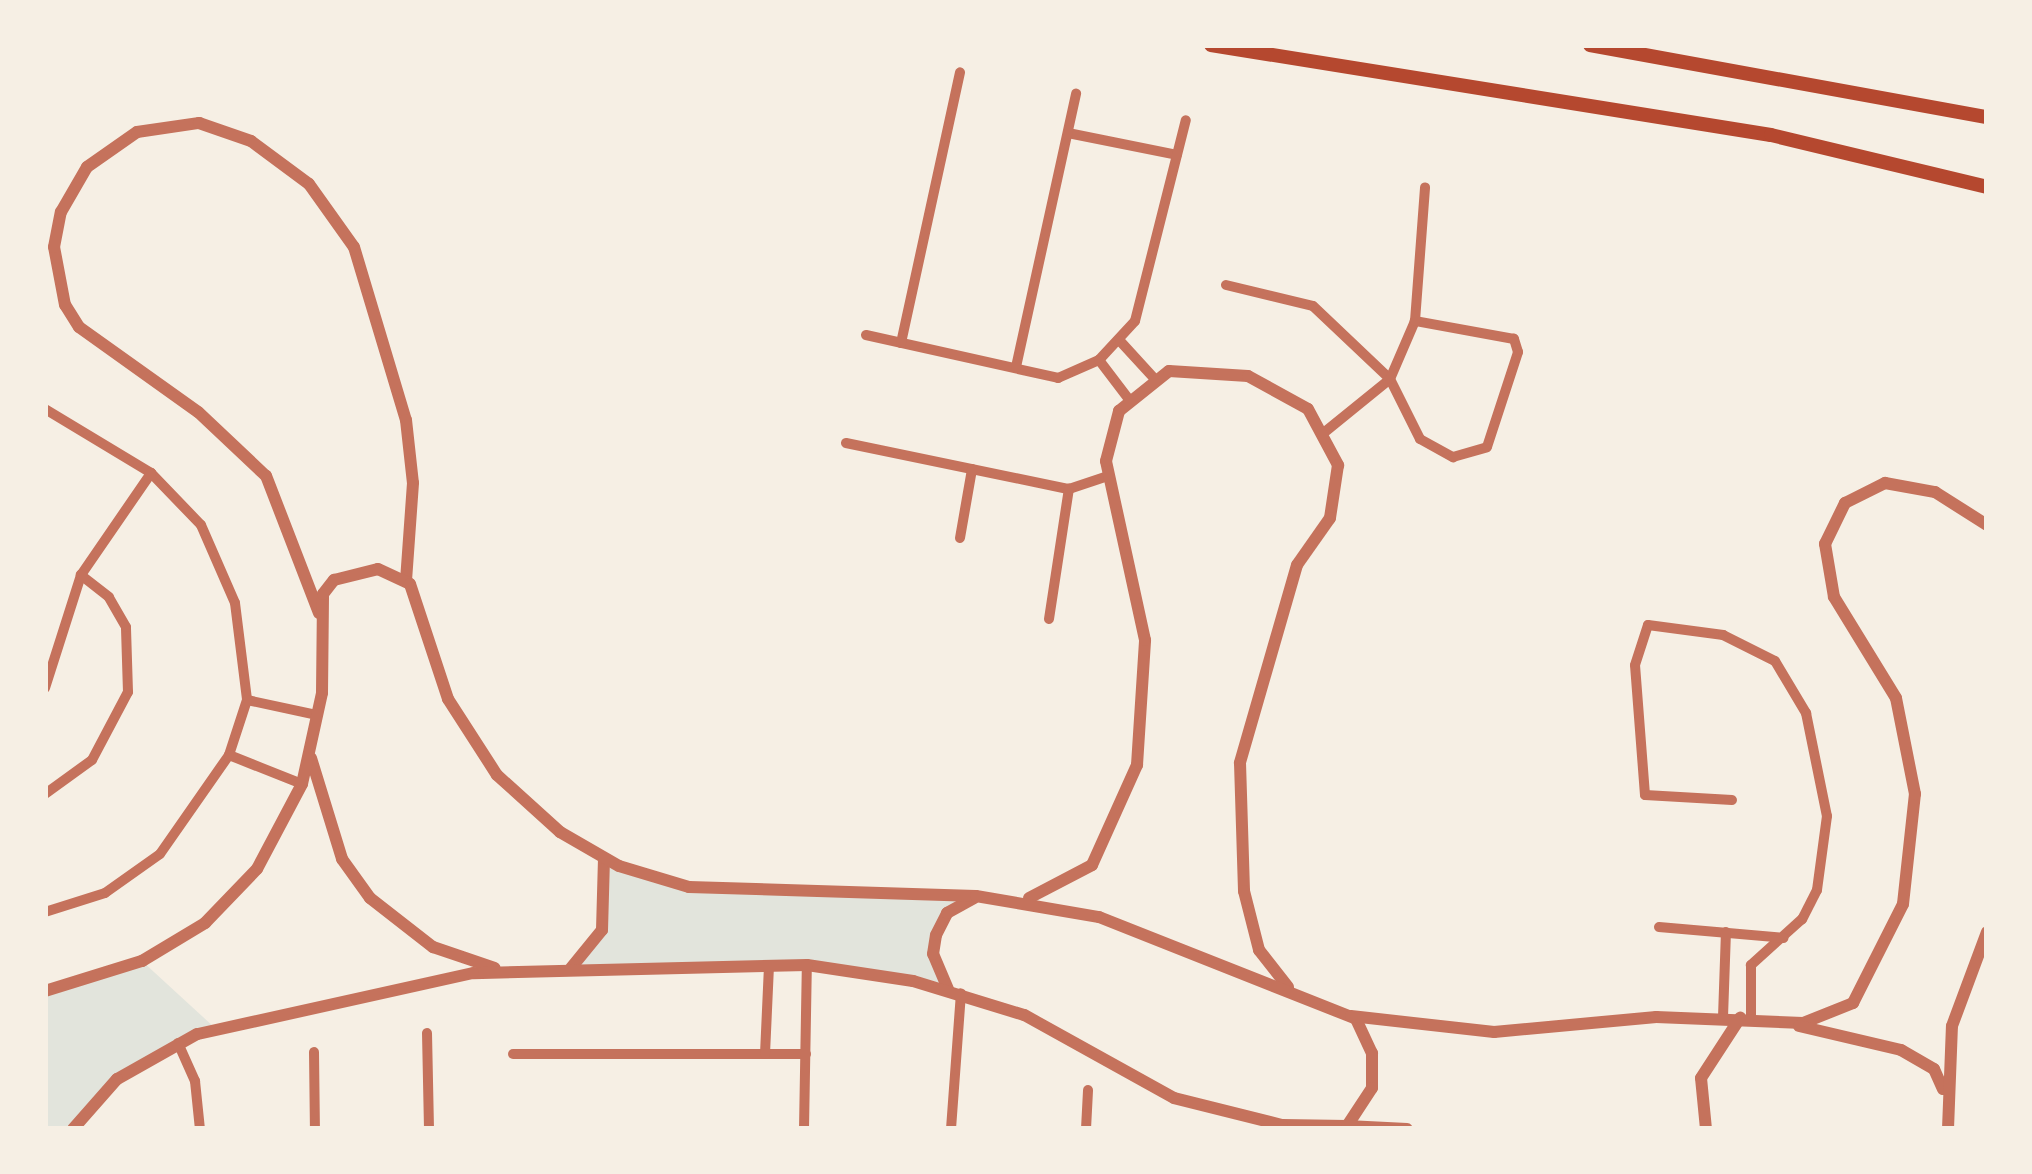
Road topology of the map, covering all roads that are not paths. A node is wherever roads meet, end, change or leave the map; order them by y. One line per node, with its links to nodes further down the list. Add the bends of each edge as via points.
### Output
1 (1590, 45): 5 (main road)
2 (1218, 46): 10 (main road, via 1772,135)
3 (960, 72): 15 (street)
4 (1076, 93): 7 (street)
5 (1987, 117)
6 (1186, 120): 8 (street)
7 (1068, 132): 8 (street); 17 (street)
8 (1177, 155): 14 (street, via 1135,321)
9 (1424, 186): 12 (street)
10 (1987, 187)
11 (1226, 285): 19 (street, via 1313,306)
12 (1415, 321): 19 (street); 19 (street, via 1514,338 1518,352 1487,447 1453,457 1420,439)
13 (866, 335): 15 (street)
14 (1120, 341): 16 (street); 18 (street)
15 (902, 343): 17 (street)
16 (1099, 360): 17 (street, via 1058,378); 20 (street)
17 (1016, 368)
18 (1152, 377): 20 (street); 22 (street, via 1189,367 1248,376 1293,398)
19 (1390, 379): 22 (street)
20 (1128, 398): 26 (street, via 1110,435)
21 (46, 413): 25 (street)
22 (1326, 431): 56 (street, via 1337,494 1297,564 1240,763 1239,857 1254,934 1268,966)
23 (846, 443): 24 (street)
24 (972, 469): 27 (street); 29 (street)
25 (151, 473): 30 (street); 35 (street, via 189,510 222,563)
26 (1108, 476): 27 (street); 44 (street, via 1145,640 1137,765 1092,865 1056,892)
27 (1069, 489): 32 (street)
28 (1987, 525): 60 (street, via 1934,492 1898,483 1858,493 1832,525 1829,584 1901,712 1913,850 1897,922 1861,992 1824,1019)
29 (960, 538)
30 (80, 575): 34 (street); 40 (street, via 110,597 126,627 128,692 92,760)
31 (406, 581): 33 (street, via 378,568 334,580); 33 (street, via 413,483 406,420 354,247 309,184 226,128 172,122 137,132 87,167 61,212 54,247 65,305 79,327 198,412 266,476); 42 (street, via 448,699 496,775)
32 (1049, 618)
33 (322, 624): 36 (street)
34 (45, 688)
35 (248, 700): 36 (street); 38 (street)
36 (317, 715): 37 (street)
37 (309, 751): 39 (street); 53 (street, via 342,860 370,898 432,947)
38 (229, 755): 39 (street); 45 (street, via 160,854 106,892)
39 (302, 784): 54 (street, via 256,869 205,922 128,967)
40 (45, 794)
41 (1732, 800): 49 (street, via 1645,796 1635,665 1648,625 1723,635 1776,661 1806,714 1827,816 1816,890)
42 (604, 858): 43 (street, via 689,887); 52 (street, via 602,930)
43 (976, 896): 44 (street); 55 (street, via 948,913 936,936 933,954)
44 (1018, 900): 56 (street, via 1152,934)
45 (46, 908)
46 (1658, 927): 47 (street)
47 (1726, 932): 49 (street); 58 (street)
48 (1987, 932): 68 (street, via 1952,1026)
49 (1785, 938): 59 (street, via 1751,965)
50 (807, 964): 51 (street); 55 (street); 66 (street)
51 (769, 965): 52 (street); 65 (street)
52 (570, 968): 53 (street)
53 (504, 972): 62 (street, via 295,1006)
54 (45, 991)
55 (954, 991): 69 (street, via 1220,1115); 75 (street)
56 (1298, 995): 57 (street)
57 (1351, 1016): 58 (street, via 1494,1032); 69 (street, via 1372,1053 1372,1088)
58 (1723, 1017): 59 (street)
59 (1746, 1019): 60 (street); 78 (street, via 1701,1078)
60 (1787, 1023): 68 (street, via 1921,1059)
61 (427, 1033): 73 (street)
62 (178, 1043): 70 (street, via 99,1094); 71 (street, via 198,1095)
63 (314, 1052): 72 (street)
64 (514, 1054): 65 (street)
65 (765, 1054): 66 (street)
66 (806, 1054): 74 (street)
67 (1088, 1090): 76 (street)
68 (1948, 1100): 79 (street)
69 (1347, 1126): 77 (street)
70 (73, 1129)
71 (200, 1129)
72 (314, 1129)
73 (429, 1129)
74 (804, 1129)
75 (951, 1129)
76 (1086, 1129)
77 (1407, 1129)
78 (1706, 1129)
79 (1948, 1129)

